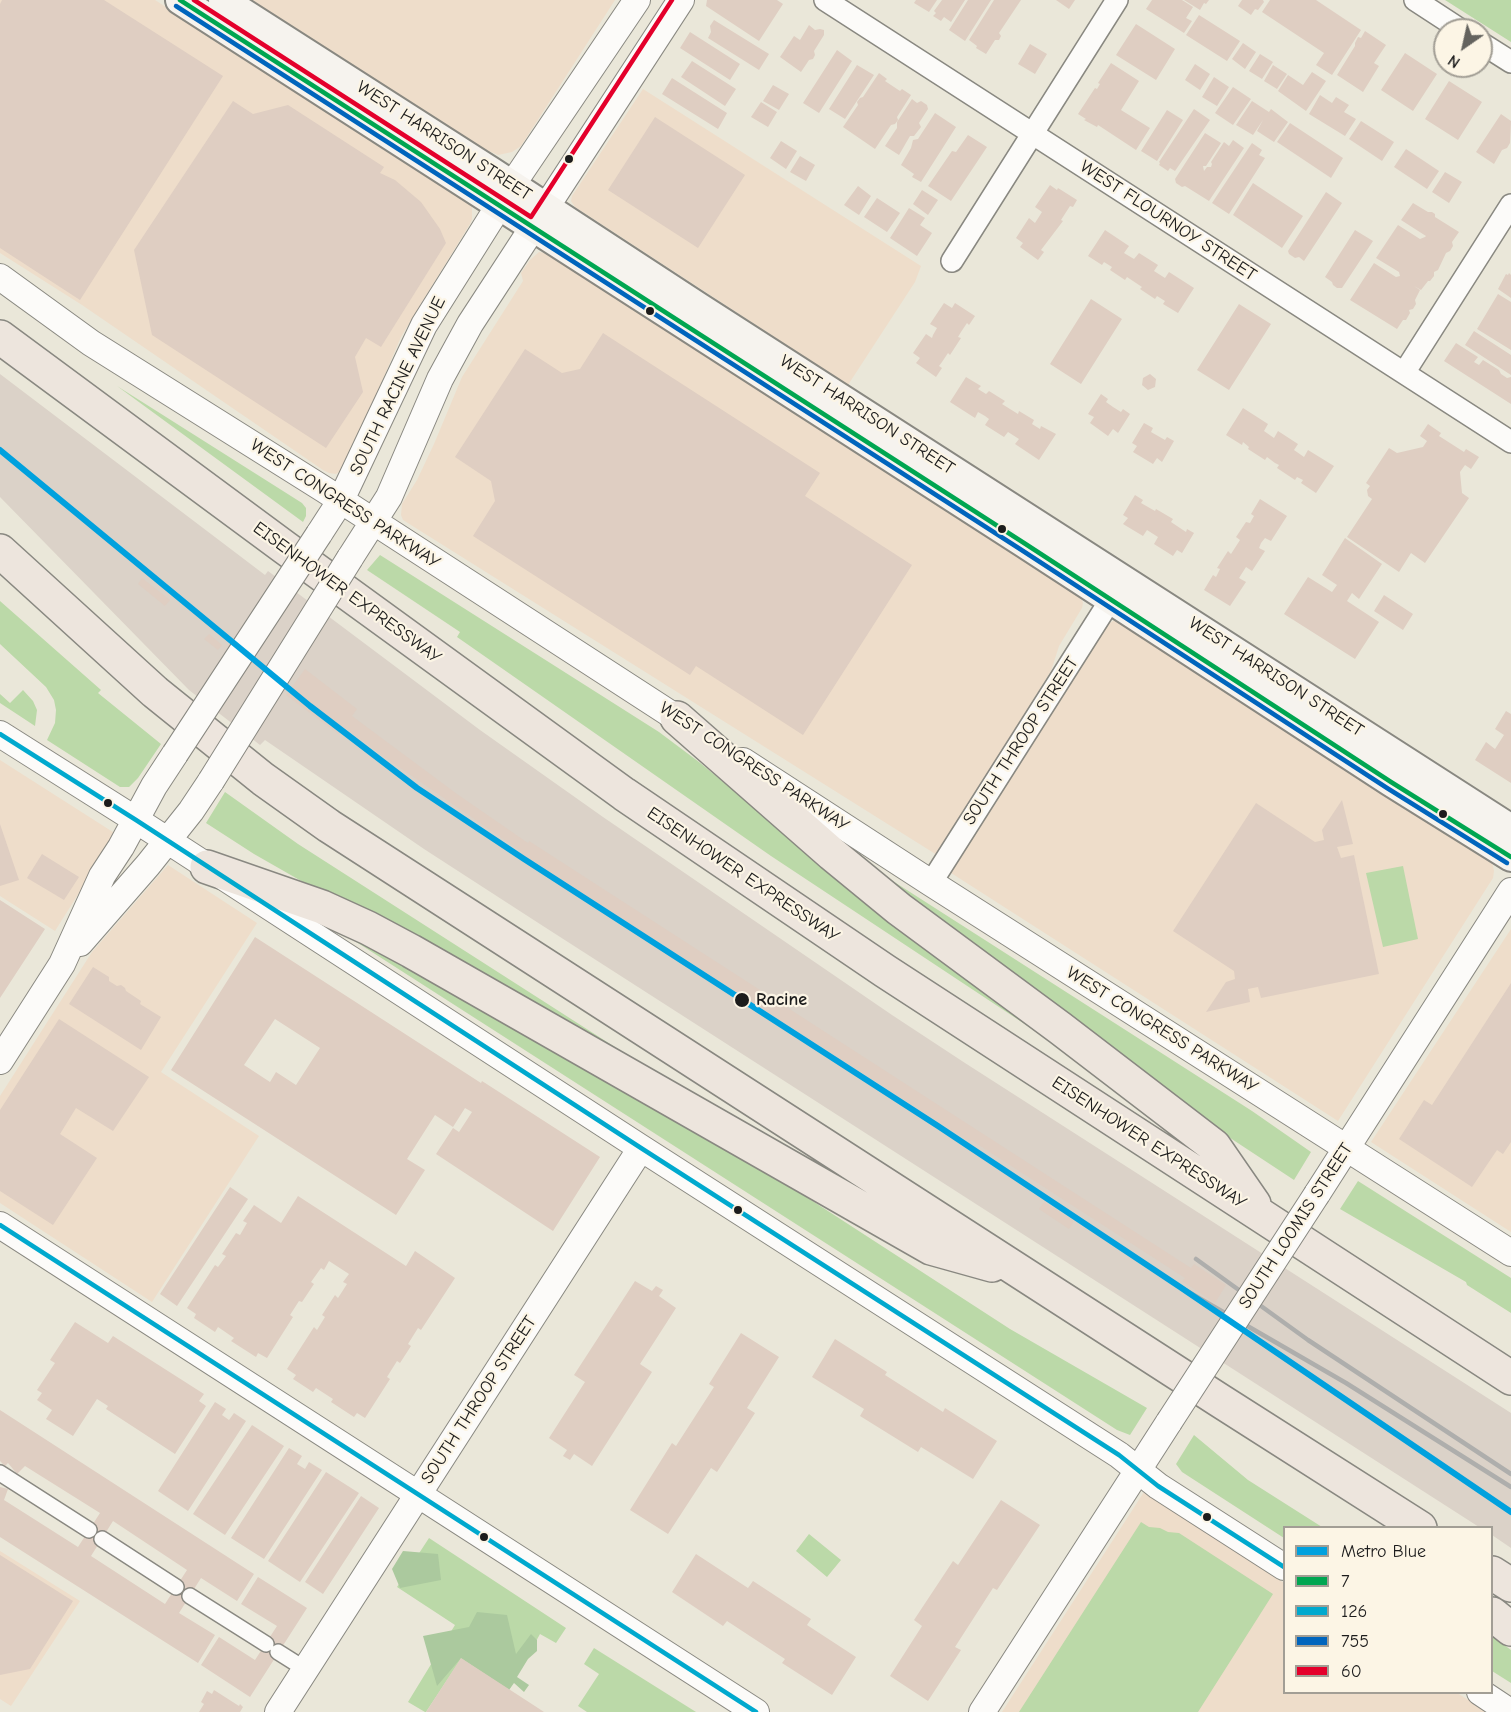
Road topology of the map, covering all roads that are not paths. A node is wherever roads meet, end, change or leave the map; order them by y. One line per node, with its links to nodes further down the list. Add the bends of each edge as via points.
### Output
1 (180, 0): 12 (main road, WEST HARRISON STREET)
2 (223, 0): 12 (main road, WEST HARRISON STREET)
3 (637, 0): 12 (street, SOUTH RACINE AVENUE)
4 (681, 0): 14 (street, SOUTH RACINE AVENUE)
5 (825, 0): 11 (street, WEST FLOURNOY STREET)
6 (1117, 0): 11 (street)
7 (1415, 0): 8 (street)
8 (1443, 18)
9 (1493, 51): 10 (street)
10 (1511, 62)
11 (1033, 134): 15 (street); 18 (street, WEST FLOURNOY STREET)
12 (505, 195): 14 (main road, WEST HARRISON STREET); 20 (street, SOUTH RACINE AVENUE, via 424,325)
13 (1511, 205): 18 (street)
14 (540, 217): 21 (street, SOUTH RACINE AVENUE, via 458,344); 23 (main road, WEST HARRISON STREET); 27 (main road, WEST HARRISON STREET, via 719,320)
15 (952, 261)
16 (0, 277): 20 (street, WEST CONGRESS PARKWAY, via 91,343)
17 (0, 337): 37 (highway, EISENHOWER EXPRESSWAY, via 624,794 885,971)
18 (1404, 373): 19 (street, WEST FLOURNOY STREET)
19 (1511, 442)
20 (341, 500): 21 (street, WEST CONGRESS PARKWAY); 26 (street, SOUTH RACINE AVENUE, bridge, via 154,786)
21 (374, 523): 24 (street, WEST CONGRESS PARKWAY); 28 (street, SOUTH RACINE AVENUE, bridge, via 191,812)
22 (0, 551): 40 (highway, via 155,692 263,779 329,826)
23 (1111, 599): 29 (main road, WEST HARRISON STREET); 31 (street, SOUTH THROOP STREET)
24 (677, 718): 31 (street, WEST CONGRESS PARKWAY); 37 (highway, via 899,909 1214,1146)
25 (0, 734): 26 (street)
26 (136, 820): 28 (street); 33 (street, SOUTH RACINE AVENUE, via 102,876)
27 (1511, 829)
28 (167, 840): 30 (street); 33 (street, SOUTH RACINE AVENUE)
29 (1511, 857)
30 (207, 867): 36 (street); 40 (highway, via 322,907 411,951 932,1248)
31 (931, 883): 35 (street, WEST CONGRESS PARKWAY)
32 (1511, 891): 35 (street, SOUTH LOOMIS STREET)
33 (62, 964): 34 (street, SOUTH RACINE AVENUE)
34 (0, 1061)
35 (1347, 1147): 39 (street, WEST CONGRESS PARKWAY); 42 (street, SOUTH LOOMIS STREET, bridge)
36 (641, 1149): 42 (street); 45 (street, SOUTH THROOP STREET)
37 (1262, 1216): 41 (highway, EISENHOWER EXPRESSWAY)
38 (0, 1226): 45 (street)
39 (1511, 1252)
40 (1023, 1274): 44 (highway)
41 (1511, 1378)
42 (1138, 1470): 48 (street); 59 (street, SOUTH LOOMIS STREET)
43 (0, 1473): 51 (street)
44 (1342, 1478): 46 (highway); 47 (highway)
45 (418, 1494): 55 (street, SOUTH THROOP STREET); 58 (street)
46 (1388, 1526)
47 (1418, 1526)
48 (1283, 1566)
49 (1493, 1574): 50 (highway)
50 (1511, 1586)
51 (176, 1587)
52 (190, 1596): 55 (street)
53 (1493, 1616): 54 (highway)
54 (1511, 1629)
55 (305, 1670): 57 (street, SOUTH THROOP STREET)
56 (1483, 1694): 60 (street)
57 (278, 1712)
58 (756, 1712)
59 (982, 1712)
60 (1510, 1712)

